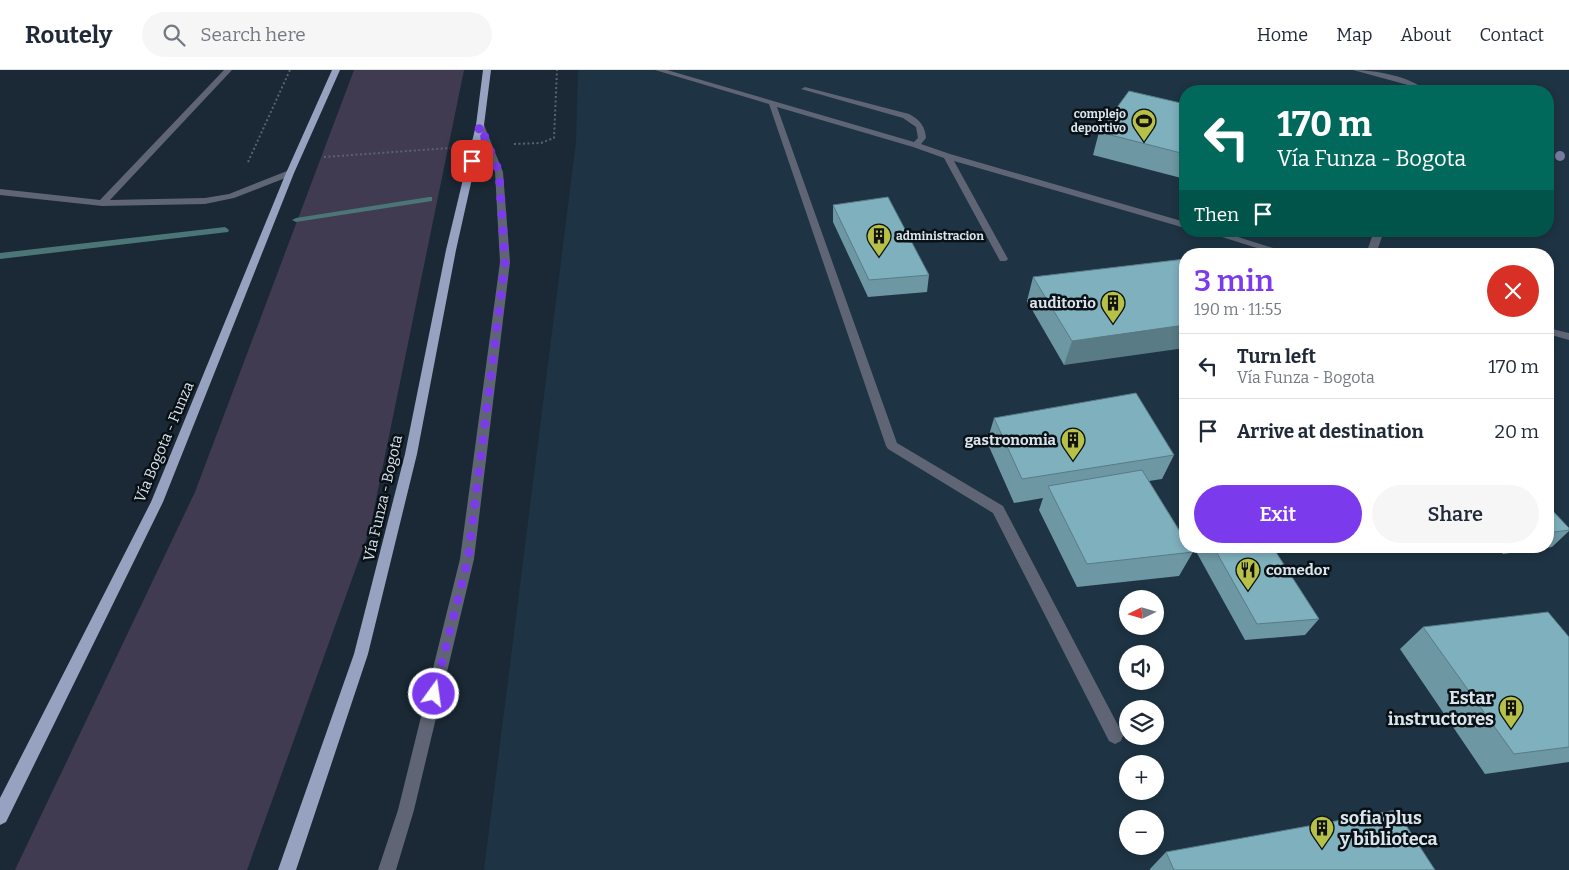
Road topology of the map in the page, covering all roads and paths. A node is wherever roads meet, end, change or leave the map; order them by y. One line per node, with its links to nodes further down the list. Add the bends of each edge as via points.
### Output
1 (228, 70): 20 (street)
2 (290, 70): 17 (path, via 247,162)
3 (336, 70): 18 (main road, Vía Bogota - Funza)
4 (487, 70): 11 (main road, Vía Funza - Bogota)
5 (557, 70): 12 (path, via 554,138 551,141)
6 (659, 70): 10 (street)
7 (1357, 70): 8 (street)
8 (1415, 85)
9 (805, 89): 13 (street, via 916,121 922,138)
10 (772, 103): 13 (street); 27 (street, via 892,446 998,510)
11 (480, 125): 29 (main road, Vía Funza - Bogota, via 451,250 411,454 361,654); 30 (street, Vía Funza - Bogota, via 499,172 505,262 468,559 406,810)
12 (514, 144)
13 (916, 145): 15 (street)
14 (454, 148): 16 (path)
15 (947, 156): 21 (street); 24 (street)
16 (316, 158)
17 (257, 162)
18 (290, 174): 20 (street, via 231,196 205,201); 28 (main road, Vía Bogota - Funza, via 157,502)
19 (0, 192): 20 (street)
20 (102, 203)
21 (1179, 223)
22 (1229, 237): 23 (street)
23 (1266, 248)
24 (1003, 260)
25 (1554, 333): 26 (street)
26 (1569, 337)
27 (1115, 736)
28 (0, 816)
29 (287, 870)
30 (387, 870)

